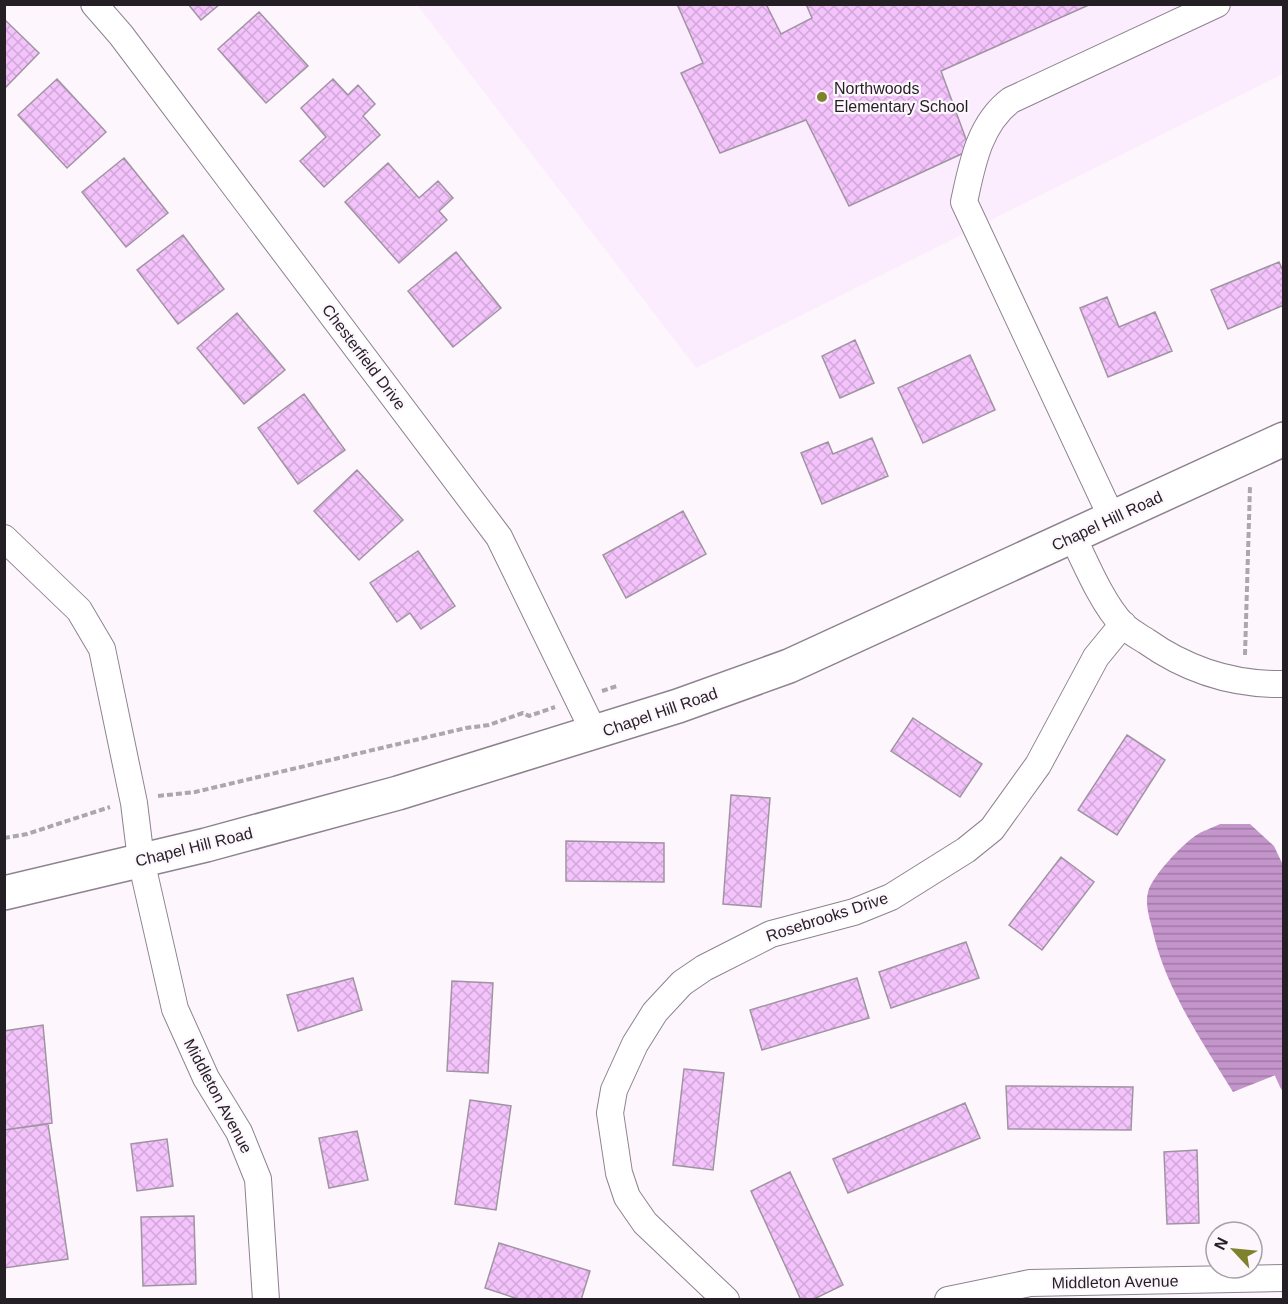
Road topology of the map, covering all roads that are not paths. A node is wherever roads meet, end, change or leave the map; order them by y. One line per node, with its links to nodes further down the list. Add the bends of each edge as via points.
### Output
1 (94, 4): 9 (street, Chesterfield Drive, via 499,537)
2 (1217, 4): 4 (street, via 1011,100 987,126 964,202)
3 (1284, 439): 4 (main road, Chapel Hill Road)
4 (1112, 519): 5 (main road, Chapel Hill Road)
5 (1073, 537): 7 (street); 9 (main road, Chapel Hill Road, via 789,666)
6 (4, 538): 10 (street, Middleton Avenue, via 78,610 102,649 134,803)
7 (1123, 624): 8 (street, via 1164,654 1190,667 1245,683); 14 (street, Rosebrooks Drive, via 1096,657 1038,765 992,829 891,897 854,912 771,934 704,968 682,983 634,1044 614,1090 610,1113 619,1173 627,1197 645,1223)
8 (1284, 684)
9 (595, 734): 10 (main road, Chapel Hill Road, via 398,793)
10 (141, 860): 11 (main road, Chapel Hill Road); 13 (street, Middleton Avenue, via 175,1009 206,1078 239,1132 258,1179)
11 (4, 893)
12 (1284, 1278): 15 (street, Middleton Avenue, via 1030,1283)
13 (266, 1299)
14 (726, 1299)
15 (948, 1299)

